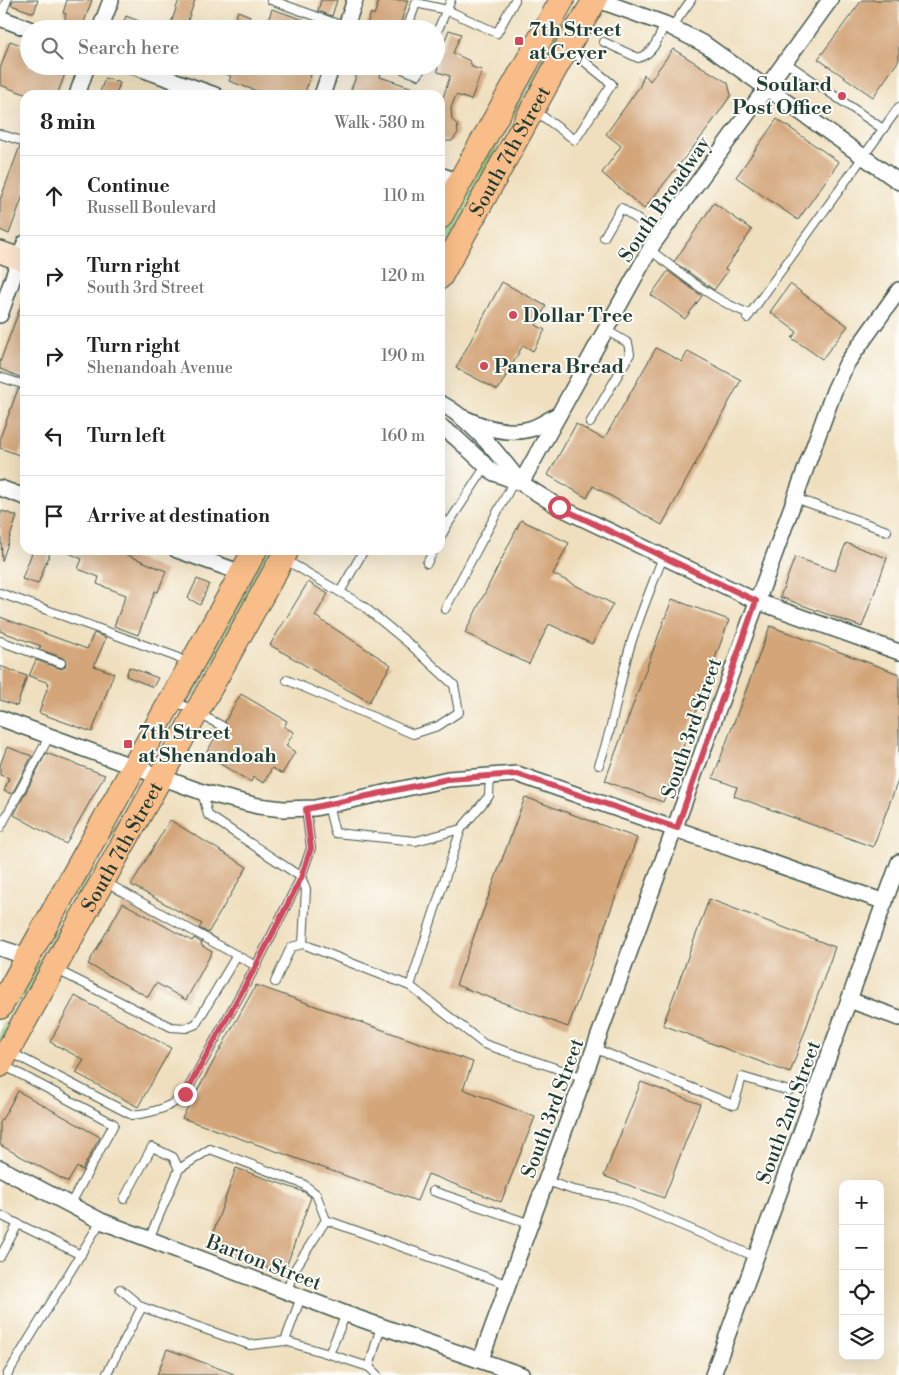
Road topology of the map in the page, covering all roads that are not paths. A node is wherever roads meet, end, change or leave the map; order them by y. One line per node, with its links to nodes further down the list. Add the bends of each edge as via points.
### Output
1 (7, 0): 12 (lane)
2 (111, 0): 13 (street)
3 (271, 0): 14 (lane)
4 (354, 0): 15 (street)
5 (451, 0): 11 (lane)
6 (515, 0): 11 (lane, via 497,33)
7 (562, 0): 36 (main road, South 7th Street)
8 (596, 0): 19 (street); 21 (main road, South 7th Street)
9 (691, 0): 19 (lane)
10 (830, 0): 22 (street, South Broadway)
11 (447, 10): 16 (lane, via 416,3); 17 (lane)
12 (0, 18): 18 (street)
13 (103, 20)
14 (324, 20)
15 (348, 20)
16 (410, 20)
17 (442, 20)
18 (20, 26)
19 (668, 26): 20 (lane, via 647,55 638,58); 26 (street, via 706,45)
20 (604, 42)
21 (566, 47): 31 (main road, South 7th Street); 31 (lane, via 612,84 575,140)
22 (785, 62): 26 (street, South Broadway); 32 (lane)
23 (84, 75): 27 (street)
24 (158, 75): 28 (street)
25 (329, 75): 29 (street)
26 (767, 87): 35 (street); 39 (street, South Broadway)
27 (79, 90)
28 (201, 90)
29 (324, 90)
30 (899, 107): 32 (lane)
31 (532, 109): 43 (main road, South 7th Street)
32 (883, 129): 35 (lane)
33 (0, 134): 34 (lane)
34 (20, 140)
35 (863, 157): 37 (street); 41 (lane, via 748,316 706,293)
36 (450, 178): 38 (main road, South 7th Street)
37 (899, 182)
38 (445, 198)
39 (660, 235): 40 (lane, via 621,208); 41 (street, South Broadway)
40 (604, 237)
41 (650, 250): 46 (street, South Broadway)
42 (17, 254): 45 (street)
43 (445, 268)
44 (899, 290): 58 (street, South 3rd Street, via 847,363)
45 (0, 315)
46 (606, 330): 50 (street, South Broadway); 52 (lane, via 628,343 630,354)
47 (0, 376): 48 (lane)
48 (20, 383)
49 (445, 407): 51 (street)
50 (559, 414): 51 (street, via 531,429 514,431 477,424); 55 (street, South Broadway)
51 (458, 415): 55 (street, via 503,460)
52 (590, 423)
53 (445, 430): 54 (street)
54 (486, 466): 55 (street, via 494,473); 60 (lane)
55 (517, 482): 69 (street, via 559,507); 75 (lane)
56 (0, 488): 57 (street)
57 (20, 495)
58 (795, 498): 62 (lane); 74 (street, South 3rd Street)
59 (445, 521): 60 (lane)
60 (448, 524): 61 (lane)
61 (445, 529)
62 (887, 531)
63 (200, 555): 71 (street)
64 (252, 555): 71 (main road, South 7th Street)
65 (284, 555): 82 (main road, South 7th Street)
66 (286, 555): 72 (lane)
67 (361, 555): 72 (lane)
68 (431, 555): 70 (lane)
69 (662, 556): 74 (street); 87 (lane, via 629,650)
70 (427, 563)
71 (242, 573): 79 (main road, South 7th Street)
72 (340, 592): 80 (lane, via 414,646 454,685 459,712 438,726 413,734)
73 (1, 596): 79 (lane)
74 (756, 601): 77 (street); 94 (street, South 3rd Street)
75 (445, 609)
76 (0, 641): 78 (lane)
77 (899, 652)
78 (61, 663)
79 (191, 664): 81 (main road, South 7th Street)
80 (287, 680)
81 (171, 699): 82 (lane); 86 (main road, South 7th Street)
82 (196, 712): 84 (lane); 88 (main road, South 7th Street)
83 (0, 718): 85 (street)
84 (222, 726)
85 (50, 736): 86 (street); 93 (lane)
86 (134, 765): 88 (street); 103 (main road, South 7th Street)
87 (599, 765)
88 (160, 775): 90 (street); 98 (main road, South 7th Street)
89 (490, 776): 91 (street, via 448,779); 94 (street, via 517,774); 95 (lane, via 488,796)
90 (202, 792): 92 (street, via 258,806); 97 (lane, via 208,815)
91 (328, 805): 92 (street); 95 (lane, via 335,833 416,840)
92 (306, 809): 97 (lane, via 311,848)
93 (0, 828)
94 (677, 828): 99 (street); 111 (street, South 3rd Street)
95 (461, 829): 107 (lane)
96 (899, 862): 99 (street, South 2nd Street)
97 (301, 878): 100 (lane, via 306,889); 104 (lane)
98 (102, 880): 102 (lane); 105 (main road, South 7th Street)
99 (885, 902): 108 (street, South 2nd Street)
100 (303, 944): 106 (lane, via 291,947); 107 (lane)
101 (0, 948): 103 (street)
102 (237, 956): 104 (lane); 105 (lane, via 196,1024 186,1028 171,1027)
103 (28, 957): 109 (main road, South 7th Street)
104 (256, 966): 112 (lane, via 185,1094 175,1104 132,1114)
105 (53, 969): 112 (main road, South 7th Street)
106 (275, 982)
107 (410, 986): 113 (lane, via 484,1044)
108 (849, 1000): 110 (street); 128 (street, South 2nd Street)
109 (0, 1007)
110 (899, 1018)
111 (596, 1049): 113 (street, South 3rd Street); 114 (lane, via 734,1105 742,1077)
112 (3, 1060): 120 (lane, via 114,1124)
113 (584, 1078): 117 (street, South 3rd Street)
114 (789, 1091)
115 (0, 1168): 120 (street, Barton Street)
116 (179, 1169): 119 (lane, via 173,1157 152,1147); 122 (lane, via 210,1149 302,1184 316,1194); 126 (lane)
117 (547, 1181): 125 (street, South 3rd Street); 128 (lane, via 573,1190 618,1198)
118 (433, 1191): 125 (lane)
119 (124, 1200)
120 (70, 1205): 123 (street, Barton Street)
121 (0, 1215): 124 (lane)
122 (326, 1220): 130 (lane); 132 (lane, via 293,1272)
123 (102, 1221): 126 (street, Barton Street); 127 (lane)
124 (18, 1224): 127 (lane); 129 (lane)
125 (531, 1224): 130 (street, South 3rd Street)
126 (149, 1239): 132 (street, Barton Street)
127 (81, 1255): 140 (lane)
128 (756, 1256): 144 (street, South 2nd Street)
129 (0, 1257)
130 (509, 1285): 138 (street, South 3rd Street)
131 (120, 1289): 133 (lane)
132 (294, 1294): 134 (street, Barton Street); 136 (lane)
133 (142, 1307): 136 (lane, via 250,1345); 141 (lane)
134 (346, 1314): 135 (street, Barton Street); 137 (lane)
135 (380, 1326): 138 (street, Barton Street); 139 (lane)
136 (285, 1341): 137 (lane)
137 (330, 1354): 139 (lane)
138 (481, 1359): 143 (street, Barton Street)
139 (369, 1367): 142 (lane)
140 (7, 1375)
141 (106, 1375)
142 (377, 1375)
143 (522, 1375)
144 (712, 1375)

